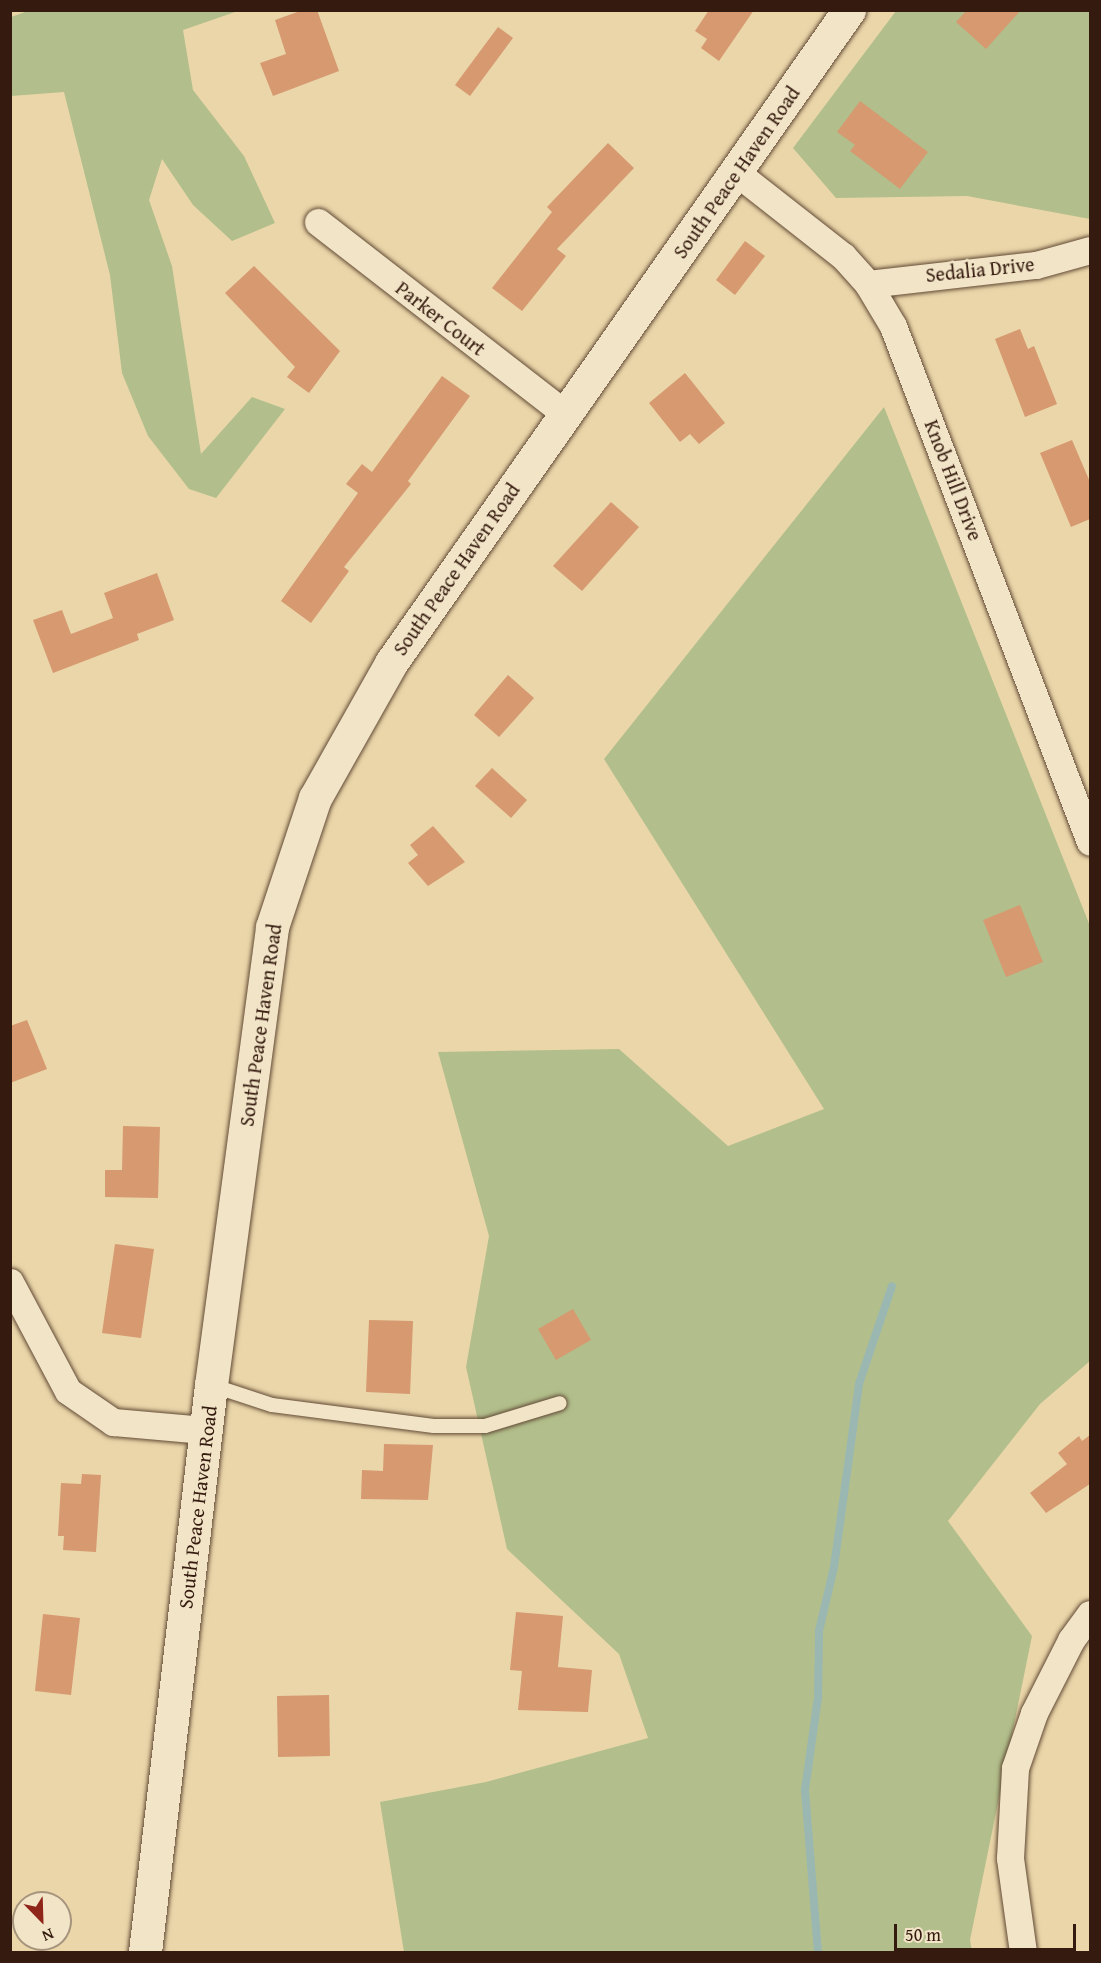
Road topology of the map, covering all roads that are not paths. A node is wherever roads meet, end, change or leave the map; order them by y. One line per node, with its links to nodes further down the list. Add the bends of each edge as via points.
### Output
1 (849, 10): 2 (main road, South Peace Haven Road)
2 (736, 173): 5 (street, Knob Hill Drive, via 843,256); 6 (main road, South Peace Haven Road)
3 (318, 222): 6 (street, Parker Court)
4 (1090, 250): 5 (street, Sedalia Drive, via 1036,265)
5 (868, 284): 7 (street, Knob Hill Drive, via 918,385)
6 (564, 413): 9 (main road, South Peace Haven Road, via 392,663 315,798 272,927)
7 (1090, 842)
8 (10, 1282): 11 (street, via 68,1391 113,1422)
9 (211, 1385): 10 (lane, via 272,1405 434,1426 485,1426); 11 (main road, South Peace Haven Road)
10 (560, 1403)
11 (205, 1430): 13 (main road, South Peace Haven Road)
12 (1090, 1614): 14 (street, via 1071,1640 1034,1713 1015,1768 1010,1858)
13 (145, 1953)
14 (1023, 1953)

